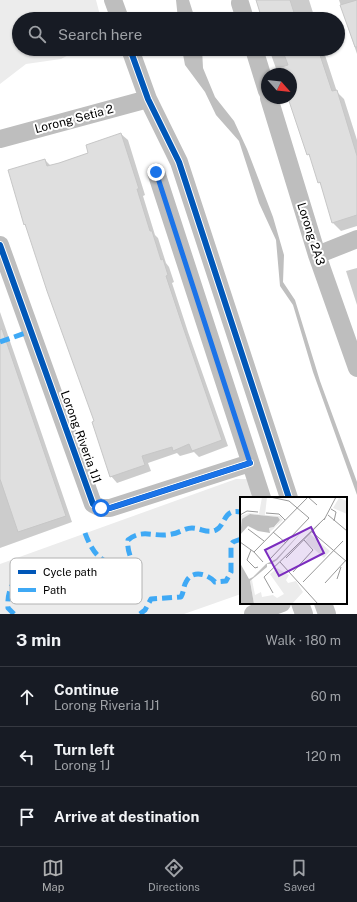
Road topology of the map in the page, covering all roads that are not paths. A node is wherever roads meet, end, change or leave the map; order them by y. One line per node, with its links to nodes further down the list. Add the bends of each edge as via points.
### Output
1 (113, 0): 2 (street)
2 (117, 12)
3 (133, 56): 6 (street)
4 (256, 56): 5 (street)
5 (261, 72)
6 (148, 99): 8 (street, Lorong Setia 2); 16 (street, via 179,162)
7 (271, 104): 12 (street, Lorong 2A3)
8 (0, 139)
9 (156, 172): 14 (street)
10 (357, 239): 12 (street)
11 (0, 246): 14 (street, Lorong Riveria 1J1, via 93,504 101,508 110,508)
12 (317, 255): 13 (street, Lorong 2A3)
13 (357, 368)
14 (250, 463): 15 (street)
15 (262, 497)
16 (289, 497)
17 (279, 604): 20 (street)
18 (300, 604): 21 (street)
19 (323, 604): 22 (street)
20 (253, 614)
21 (304, 614)
22 (327, 614)

